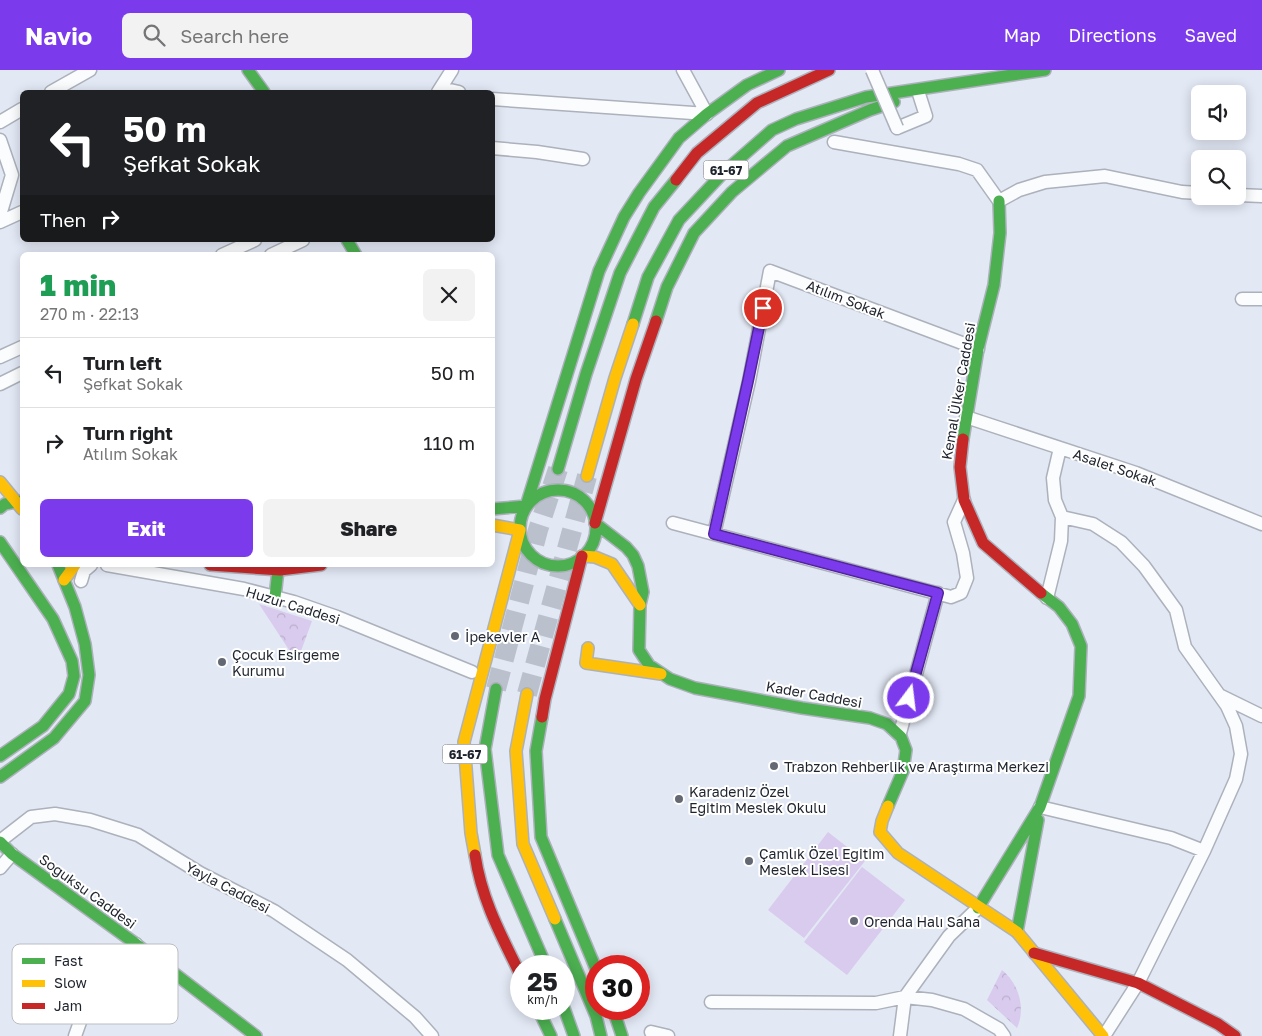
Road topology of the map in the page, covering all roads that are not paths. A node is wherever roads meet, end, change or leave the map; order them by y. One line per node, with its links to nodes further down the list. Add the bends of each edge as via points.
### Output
1 (90, 70): 10 (street)
2 (248, 70): 11 (main road)
3 (452, 70): 12 (street)
4 (683, 70): 16 (street)
5 (779, 70): 16 (main road, 61-67, via 746,85)
6 (829, 70): 42 (main road, 61-67, via 757,103 697,153 654,208 620,273)
7 (872, 70): 13 (street, bridge, via 897,128 926,116)
8 (1045, 70): 9 (main road, 61-67)
9 (948, 85): 13 (main road, 61-67); 43 (main road, 61-67, via 866,97 772,130 722,173 685,213 648,277)
10 (55, 90)
11 (263, 90)
12 (440, 90)
13 (919, 94): 52 (main road, 61-67, via 870,110 787,146 732,192 694,233 668,287 636,379)
14 (495, 99): 16 (street)
15 (20, 110): 17 (street)
16 (707, 114): 48 (main road, 61-67, via 679,138 639,193 599,271)
17 (0, 122)
18 (0, 140): 27 (street, via 12,175)
19 (834, 142): 25 (street, via 977,170)
20 (495, 148): 21 (street)
21 (584, 159)
22 (1191, 192): 25 (street, via 1105,176 1045,182)
23 (1246, 195): 24 (street)
24 (1262, 196)
25 (999, 201): 36 (main road, Kemal Ülker Caddesi, via 1000,233 994,285)
26 (20, 213): 28 (street)
27 (0, 215)
28 (0, 222)
29 (299, 242): 32 (street)
30 (250, 247): 31 (street)
31 (232, 252)
32 (277, 252)
33 (1242, 299): 34 (street)
34 (1262, 299)
35 (20, 348): 37 (street)
36 (978, 349): 40 (main road, Kemal Ülker Caddesi); 57 (street, Atılım Sokak, via 770,271)
37 (0, 357)
38 (20, 374): 39 (street)
39 (0, 384)
40 (966, 417): 41 (street, Asalet Sokak); 45 (main road, Kemal Ülker Caddesi, via 960,466)
41 (1060, 448): 51 (street, via 1053,478 1054,500); 54 (street, Asalet Sokak, via 1136,473)
42 (558, 469)
43 (587, 476)
44 (0, 482): 46 (main road)
45 (964, 500): 71 (street, via 954,522 966,578 961,593 951,596); 73 (main road, Kemal Ülker Caddesi, via 983,543)
46 (20, 503)
47 (20, 504): 50 (main road, via 5,504)
48 (526, 506): 49 (main road); 52 (main road, via 547,491 573,493 584,500); 56 (main road, 61-67)
49 (495, 507)
50 (0, 508)
51 (1062, 517): 73 (street, via 1061,540); 80 (street, via 1093,524 1121,542 1144,566 1176,610 1185,647)
52 (595, 523): 59 (main road, 61-67, via 590,547); 74 (main road, Kader Caddesi, via 633,556 642,586)
53 (674, 524): 57 (street)
54 (1262, 524)
55 (495, 526): 56 (main road)
56 (520, 530): 59 (main road, via 528,552 548,565 572,563); 94 (main road, 61-67, via 464,742 471,833 479,881)
57 (714, 534): 71 (street)
58 (0, 542): 60 (main road)
59 (582, 556): 74 (main road, via 612,564); 96 (main road, 61-67, via 544,699 536,751 541,837)
60 (18, 559)
61 (23, 567): 83 (main road, via 54,619 72,661 74,676 70,694 43,726)
62 (59, 567): 69 (main road)
63 (74, 567): 69 (main road)
64 (89, 567): 70 (street)
65 (119, 567): 72 (street, Huzur Caddesi)
66 (225, 567): 68 (main road, Huzur Caddesi)
67 (313, 567): 68 (main road, Huzur Caddesi)
68 (278, 570): 72 (main road)
69 (64, 580): 84 (main road, via 85,644 89,675 85,701 54,738)
70 (81, 582)
71 (938, 593): 82 (street)
72 (275, 597): 76 (street, Huzur Caddesi, via 337,617)
73 (1047, 598): 85 (main road, Kemal Ülker Caddesi, via 1072,624 1081,646 1079,696)
74 (640, 606): 77 (main road, Kader Caddesi, via 640,655)
75 (588, 648): 77 (main road, via 586,663)
76 (472, 672)
77 (662, 674): 82 (main road, Kader Caddesi, via 695,688 883,721)
78 (496, 689): 95 (main road, 61-67, via 485,749 498,855)
79 (527, 694): 111 (main road, via 516,751 524,844 596,1016)
80 (1219, 695): 81 (street); 87 (street, via 1236,726 1241,754 1236,779)
81 (1262, 716)
82 (900, 733): 90 (main road, via 906,749 903,771 880,820 880,832 898,853)
83 (0, 756)
84 (0, 777)
85 (1040, 807): 87 (street, via 1171,838); 90 (main road, Kemal Ülker Caddesi); 91 (main road)
86 (0, 842): 88 (main road, Soğuksu Caddesi); 108 (street, Yayla Caddesi, via 31,817 56,814 90,820 138,835 200,874 274,912 347,960 415,1017)
87 (1204, 851): 98 (street)
88 (12, 854): 89 (street); 92 (main road, Soğuksu Caddesi)
89 (0, 868)
90 (978, 908): 91 (main road); 99 (street, via 950,936)
91 (1017, 932): 93 (main road)
92 (136, 944)
93 (1034, 953): 98 (main road); 116 (main road)
94 (510, 955)
95 (541, 955)
96 (590, 955)
97 (178, 976): 107 (main road, Soğuksu Caddesi)
98 (1138, 983): 116 (street); 117 (main road, via 1218,1024)
99 (905, 997): 100 (street, via 876,1003); 114 (street); 115 (street, via 964,1009 999,1029)
100 (711, 1002)
101 (543, 1020): 109 (main road)
102 (568, 1020): 110 (main road)
103 (617, 1020): 112 (main road)
104 (79, 1024): 106 (street)
105 (651, 1032): 113 (street)
106 (75, 1036)
107 (256, 1036)
108 (432, 1036)
109 (551, 1036)
110 (574, 1036)
111 (600, 1036)
112 (622, 1036)
113 (668, 1036)
114 (900, 1036)
115 (1004, 1036)
116 (1103, 1036)
117 (1234, 1036)

